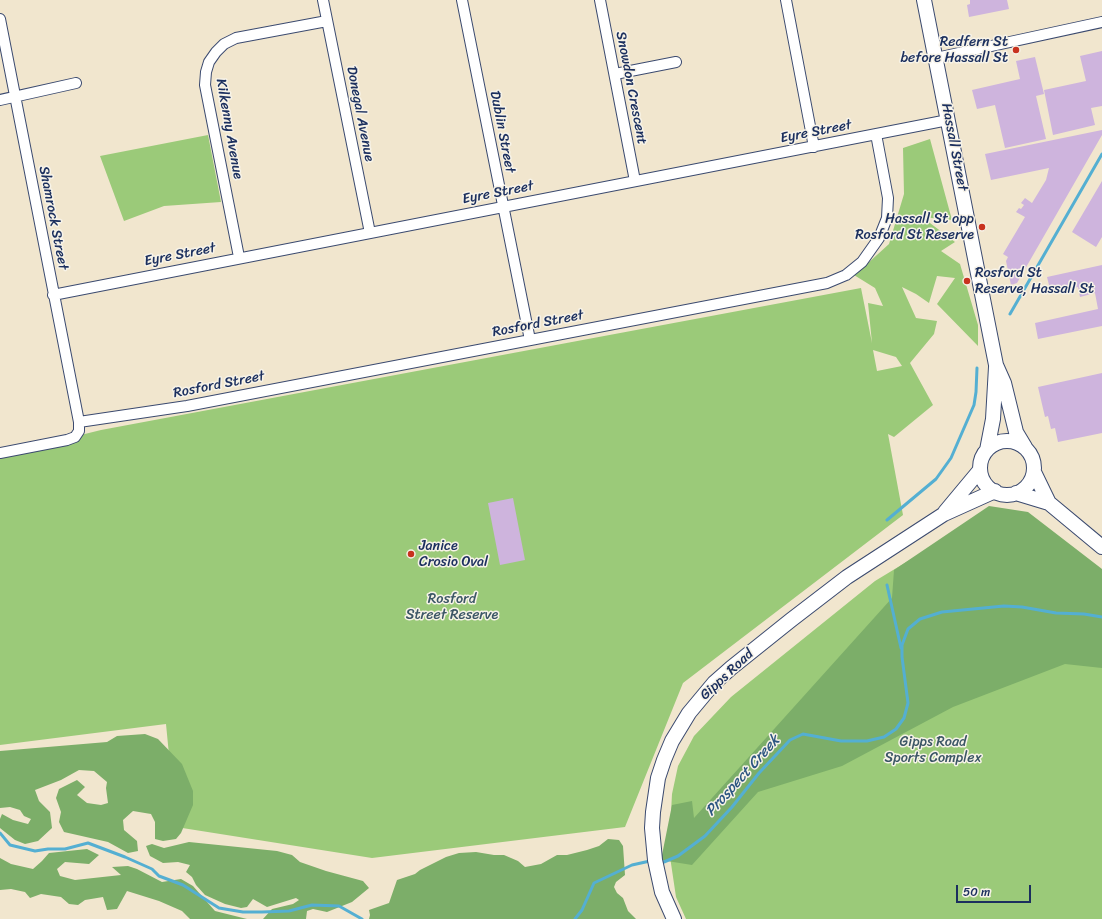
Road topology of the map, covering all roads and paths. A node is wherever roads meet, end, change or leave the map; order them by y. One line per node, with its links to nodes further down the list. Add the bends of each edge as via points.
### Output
1 (323, 0): 7 (street, Donegal Avenue)
2 (462, 0): 19 (street, Dublin Street)
3 (600, 0): 11 (street, Snowdon Crescent)
4 (786, 0): 17 (street)
5 (924, 0): 9 (main road, Hassall Street)
6 (0, 19): 13 (street, Shamrock Street)
7 (327, 20): 20 (street, Donegal Avenue); 21 (street, Kilkenny Avenue, via 236,38 224,44 209,62 204,85)
8 (1102, 22): 9 (street)
9 (936, 58): 15 (main road, Hassall Street)
10 (676, 62): 11 (street)
11 (615, 74): 18 (street, Snowdon Crescent)
12 (76, 83): 13 (street)
13 (15, 97): 14 (street); 22 (street, Shamrock Street)
14 (0, 100)
15 (948, 120): 16 (street, Eyre Street); 24 (main road, Hassall Street)
16 (876, 134): 17 (street, Eyre Street); 23 (street, Rosford Street, via 888,198 887,218 879,238 862,262 846,275 827,283)
17 (814, 146): 18 (street, Eyre Street)
18 (635, 181): 19 (street, Eyre Street)
19 (502, 206): 20 (street, Eyre Street); 23 (street, Dublin Street)
20 (370, 233): 21 (street, Eyre Street)
21 (239, 258): 22 (street, Eyre Street)
22 (53, 294): 25 (street, Shamrock Street)
23 (530, 340): 25 (street, Rosford Street, via 187,406)
24 (996, 365): 26 (main road, Hassall Street, via 1004,383 1016,432); 27 (main road, Hassall Street, via 993,419)
25 (79, 422): 28 (street, via 79,431 75,437)
26 (1024, 447): 27 (main road, via 1005,441 996,443); 30 (main road, via 1031,455)
27 (987, 450): 29 (main road, via 980,462)
28 (0, 453)
29 (980, 470): 31 (main road, via 988,487); 34 (main road, Gipps Road)
30 (1034, 472): 32 (main road, via 1028,484); 33 (main road)
31 (995, 491): 32 (main road, via 1001,494); 34 (main road, Gipps Road)
32 (1016, 493): 33 (main road)
33 (1049, 503): 35 (main road)
34 (944, 514): 36 (main road, Gipps Road, via 847,577 807,607 714,683 689,713 664,760 654,797 653,846 662,892)
35 (1102, 546)
36 (674, 919)

